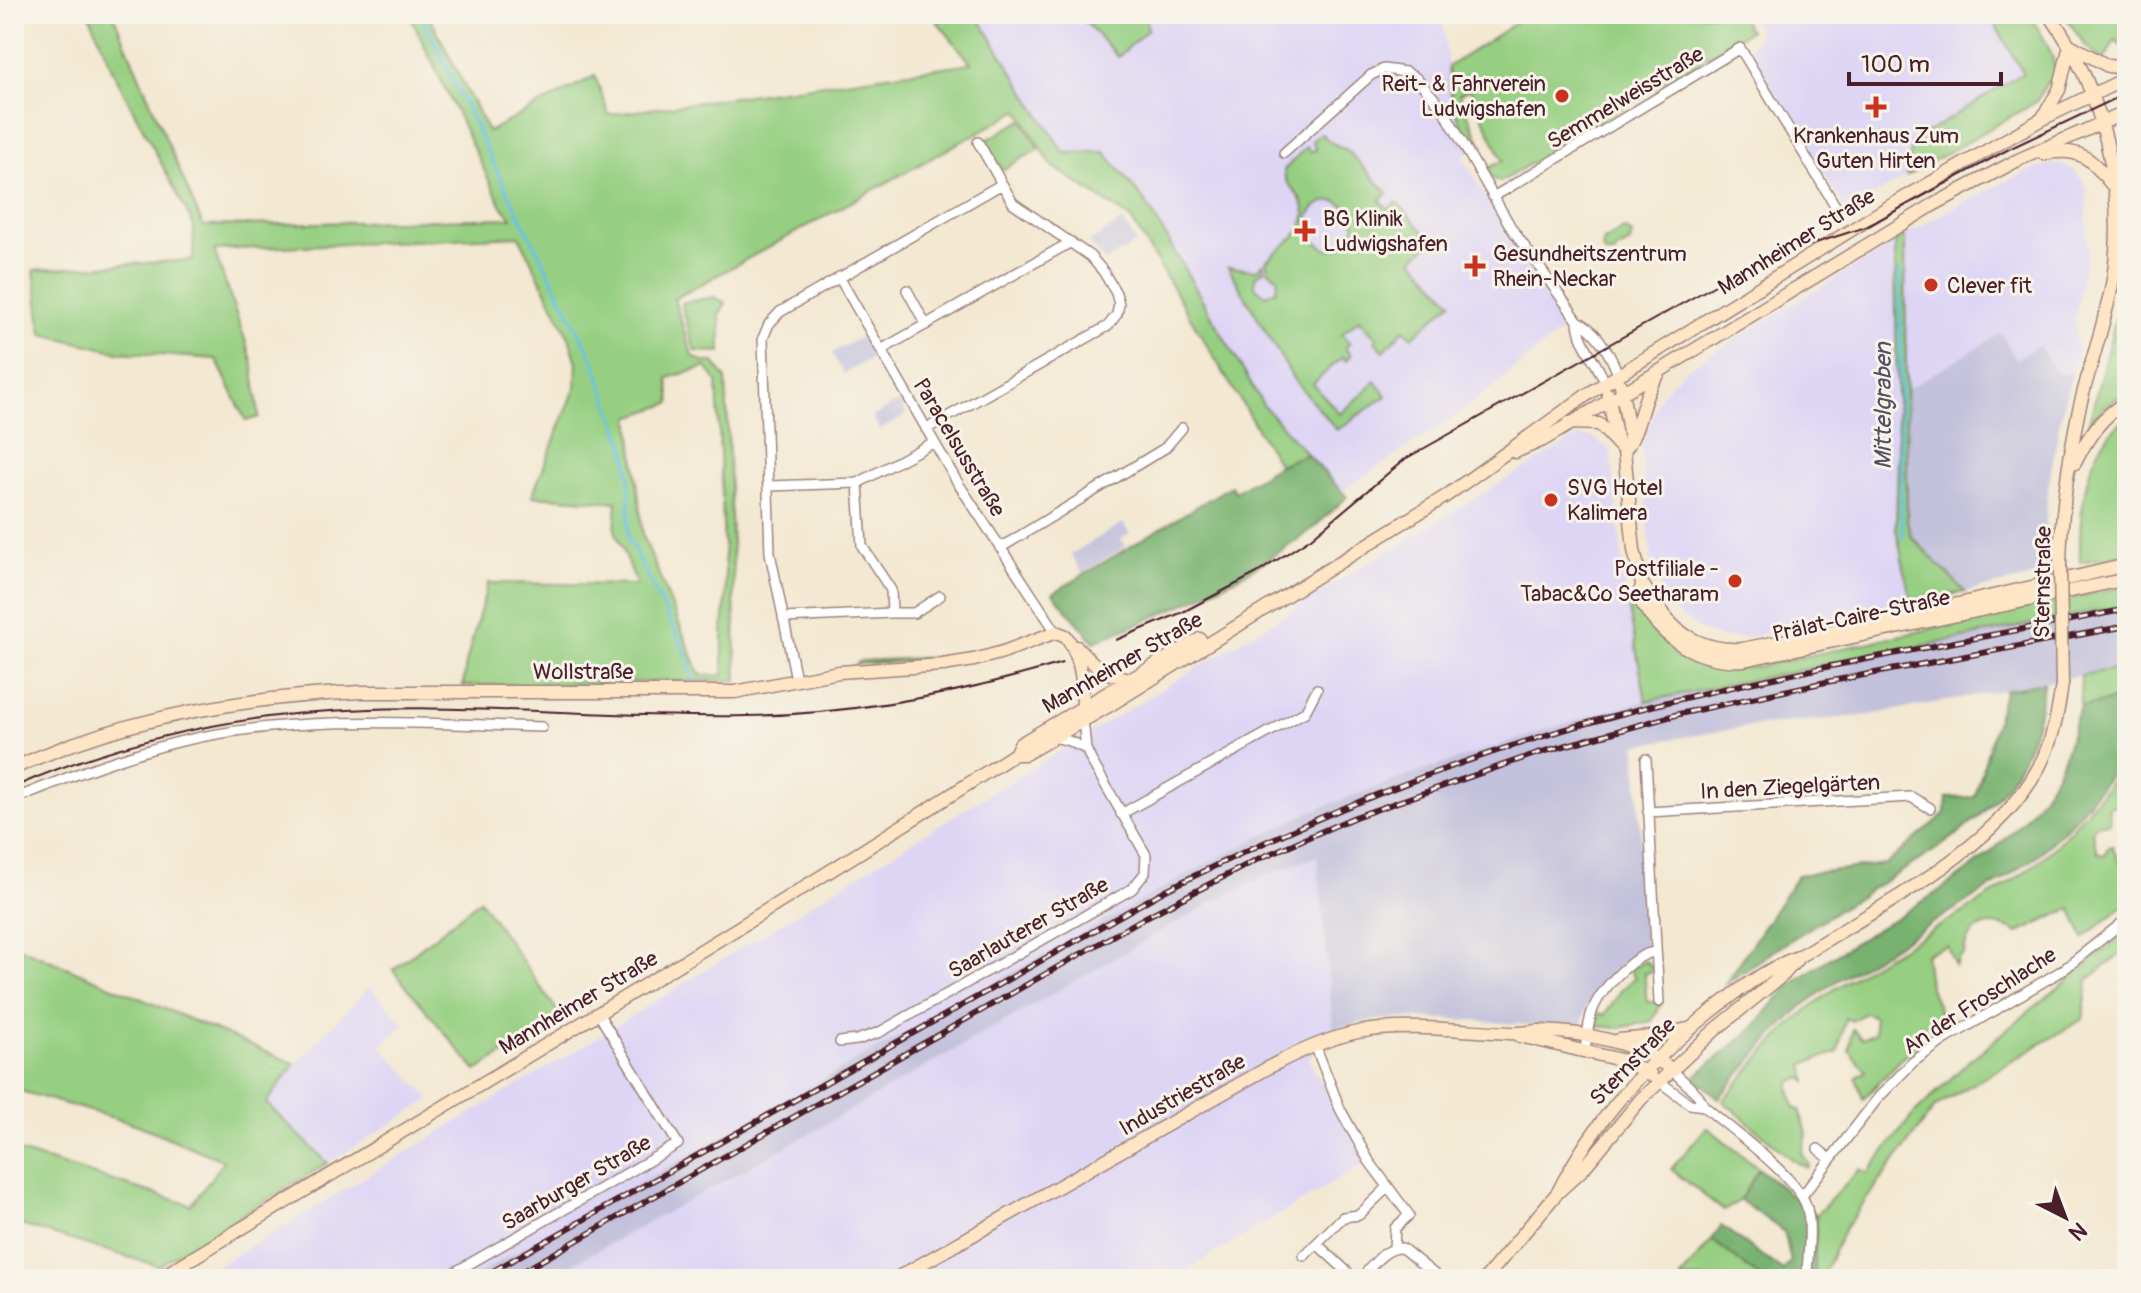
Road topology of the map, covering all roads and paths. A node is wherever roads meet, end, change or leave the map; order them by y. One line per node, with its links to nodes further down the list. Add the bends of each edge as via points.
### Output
1 (2049, 14): 2 (street, Sternstraße)
2 (2070, 45): 3 (street, via 2102,64); 5 (street, Sternstraße); 7 (street, via 2059,90)
3 (2127, 68)
4 (2127, 78): 5 (street, Mannheimer Straße)
5 (2093, 95): 7 (street, Mannheimer Straße); 8 (street, Sternstraße)
6 (2127, 112): 8 (street, Mannheimer Straße)
7 (2042, 119): 24 (street, Mannheimer Straße)
8 (2101, 123): 12 (street, Mannheimer Straße); 14 (street, Sternstraße)
9 (978, 142): 13 (street)
10 (2127, 144): 14 (street)
11 (1284, 153): 15 (street, via 1371,75 1395,69 1416,78 1438,102)
12 (2018, 160): 14 (street, via 2075,152); 23 (street, Mannheimer Straße, via 1933,205)
13 (1002, 184): 17 (street, via 1013,203); 18 (street)
14 (2114, 187): 35 (street, Sternstraße, via 2113,278)
15 (1493, 197): 16 (street, Semmelweisstraße, via 1740,48); 20 (street)
16 (1836, 207)
17 (1071, 242): 21 (street); 31 (street, via 1090,256 1116,293 1117,314 1108,326)
18 (839, 277): 22 (street, Paracelsusstraße); 37 (street, via 780,312 763,338)
19 (907, 290): 21 (street)
20 (1578, 321): 24 (street, via 1592,328); 25 (street, via 1579,335)
21 (926, 325): 22 (street)
22 (881, 350): 31 (street, Paracelsusstraße)
23 (1663, 369): 26 (street, Mannheimer Straße); 34 (street)
24 (1618, 374): 25 (street, Mannheimer Straße); 26 (street, Prälat-Caire-Straße)
25 (1605, 383): 27 (street, Prälat-Caire-Straße); 32 (street, Mannheimer Straße)
26 (1623, 392): 27 (street, Mannheimer Straße); 34 (street, Prälat-Caire-Straße)
27 (1610, 399): 29 (street, Mannheimer Straße); 34 (street, Prälat-Caire-Straße)
28 (2125, 403): 35 (street, via 2093,432)
29 (1569, 423): 32 (street, Mannheimer Straße); 34 (street, via 1599,424)
30 (1182, 428): 38 (street, via 1165,448)
31 (926, 429): 33 (street, Paracelsusstraße)
32 (1539, 435): 44 (street, Mannheimer Straße)
33 (934, 442): 36 (street); 38 (street, Paracelsusstraße)
34 (1624, 445): 42 (street, Prälat-Caire-Straße, via 1642,584 1639,598 1676,642 1712,658 1744,660)
35 (2068, 477): 63 (street, Sternstraße, bridge, via 2060,538 2062,684 2049,744 2032,778 2012,806 1968,848)
36 (858, 483): 37 (street); 43 (street, via 862,546 891,590)
37 (768, 486): 45 (street, via 770,553)
38 (1000, 548): 46 (street, Paracelsusstraße)
39 (2127, 565): 42 (street, Prälat-Caire-Straße)
40 (2127, 579): 42 (street, Prälat-Caire-Straße)
41 (940, 596): 43 (street, via 914,613)
42 (1999, 601)
43 (892, 613): 45 (street)
44 (1255, 613): 48 (street, Mannheimer Straße, via 1230,621); 50 (street, Mannheimer Straße)
45 (783, 618): 47 (street)
46 (1061, 634): 47 (street, Wollstraße, via 974,660); 48 (street, via 1099,670); 50 (street, via 1080,662)
47 (796, 679): 56 (street, Wollstraße, via 735,692 378,692 235,702 146,720)
48 (1130, 679): 50 (street, Mannheimer Straße)
49 (1317, 689): 60 (street, via 1305,712)
50 (1083, 714): 52 (street, Mannheimer Straße); 53 (street, Saarlauterer Straße); 54 (street, Mannheimer Straße, via 1020,744)
51 (542, 727): 57 (street, via 326,723 245,730 122,758)
52 (1054, 737): 53 (street); 54 (street, Mannheimer Straße)
53 (1086, 749): 60 (street, Saarlauterer Straße)
54 (1015, 754): 65 (street, Mannheimer Straße)
55 (1646, 759): 59 (street)
56 (14, 768)
57 (14, 799)
58 (1930, 808): 59 (street, In den Ziegelgärten, via 1911,797)
59 (1648, 812): 62 (street)
60 (1121, 814): 68 (street, Saarlauterer Straße, via 1146,855 1145,873 1132,889 880,1032)
61 (2127, 919): 77 (street, An der Froschlache, via 2063,970 1913,1062)
62 (1655, 952): 64 (street); 69 (street, via 1627,967 1602,993 1592,1009)
63 (1800, 956): 66 (street, Sternstraße, via 1776,964); 72 (street, Sternstraße)
64 (1659, 1002)
65 (598, 1013): 84 (street, Mannheimer Straße); 85 (street, Saarburger Straße, via 678,1144)
66 (1693, 1027): 67 (street); 71 (street, Sternstraße)
67 (1612, 1041): 69 (street, Industriestraße); 71 (street, Industriestraße)
68 (840, 1042)
69 (1586, 1044): 70 (street, Industriestraße, via 1434,1028 1382,1029); 73 (street, Industriestraße)
70 (1315, 1045): 78 (street, via 1340,1109); 86 (street, Industriestraße)
71 (1658, 1058): 72 (street, Industriestraße); 73 (street, Sternstraße)
72 (1672, 1070): 74 (street, Sternstraße); 75 (street)
73 (1644, 1071): 74 (street, Industriestraße); 79 (street, Sternstraße, via 1587,1140)
74 (1660, 1082): 75 (street, via 1690,1104); 79 (street, Sternstraße)
75 (1704, 1106): 80 (street)
76 (1818, 1149): 77 (street)
77 (1830, 1159): 80 (street, An der Froschlache)
78 (1388, 1187): 81 (street, via 1359,1215 1343,1217); 82 (street, via 1409,1215 1395,1228)
79 (1558, 1192): 89 (street, Sternstraße)
80 (1802, 1196): 90 (street, via 1808,1217)
81 (1317, 1244): 83 (street); 87 (street)
82 (1394, 1248): 87 (street); 88 (street, via 1402,1248)
83 (1304, 1256)
84 (158, 1279)
85 (443, 1279)
86 (895, 1279)
87 (1358, 1279)
88 (1440, 1279)
89 (1485, 1279)
90 (1807, 1279)

